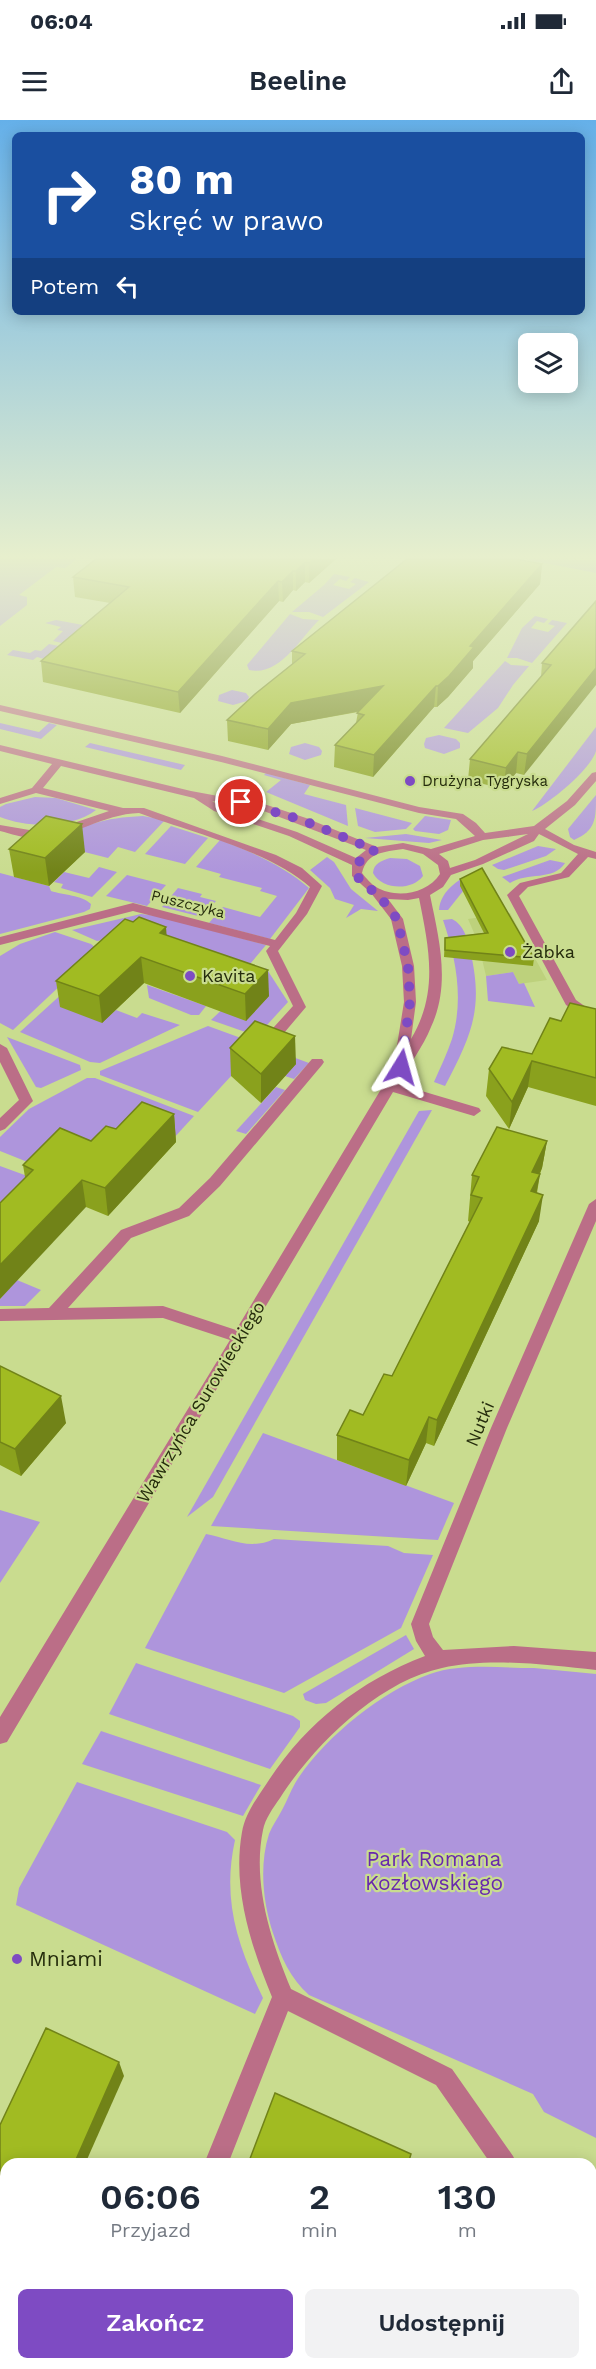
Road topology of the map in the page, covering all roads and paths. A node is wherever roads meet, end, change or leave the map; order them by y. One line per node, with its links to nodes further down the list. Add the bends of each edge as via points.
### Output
1 (0, 708): 11 (street, via 419,810 459,816)
2 (0, 748): 3 (street)
3 (59, 762): 5 (street); 6 (street)
4 (596, 775): 10 (street, via 571,803)
5 (36, 790): 7 (street); 8 (street)
6 (191, 794): 12 (street, via 263,807); 15 (street, via 218,809 293,834)
7 (0, 801)
8 (119, 810): 9 (street, via 44,834); 20 (street, via 140,810 171,819 249,847 298,870 316,886)
9 (0, 828)
10 (537, 829): 11 (street); 14 (street); 16 (street, via 530,839)
11 (482, 837): 13 (street)
12 (375, 850): 13 (street, via 403,846); 15 (street)
13 (430, 853): 16 (street, via 442,862)
14 (590, 855): 21 (street, via 566,875 524,885 513,895 571,1002)
15 (357, 863): 17 (street, via 356,874 363,885)
16 (447, 873): 18 (street, via 436,889)
17 (377, 893): 18 (street, via 401,897); 25 (street, Wawrzyńca Surowieckiego, via 397,919 408,966 410,1002)
18 (424, 894): 25 (street, Wawrzyńca Surowieckiego, via 436,953 436,989 424,1028)
19 (0, 941): 20 (street, Puszczyka, via 134,907)
20 (278, 944): 22 (street, via 272,951 300,1007)
21 (596, 1020)
22 (279, 1030)
23 (0, 1048): 28 (street, via 26,1101)
24 (317, 1062): 30 (street, via 215,1182 184,1212 126,1234)
25 (401, 1067): 26 (street, Wawrzyńca Surowieckiego)
26 (390, 1086): 27 (street); 32 (street, Wawrzyńca Surowieckiego)
27 (474, 1111)
28 (0, 1126)
29 (596, 1204): 33 (street, Nutki, via 420,1624 425,1641)
30 (54, 1313): 31 (street); 32 (street, via 163,1312)
31 (0, 1315)
32 (240, 1337): 35 (street, Wawrzyńca Surowieckiego)
33 (439, 1660): 34 (street, via 495,1653); 36 (street, via 383,1684 338,1714 304,1748 264,1805 252,1832 251,1872 266,1958)
34 (596, 1661)
35 (0, 1735)
36 (283, 1997): 37 (street); 38 (street, via 444,2077)
37 (218, 2158)
38 (501, 2158)

